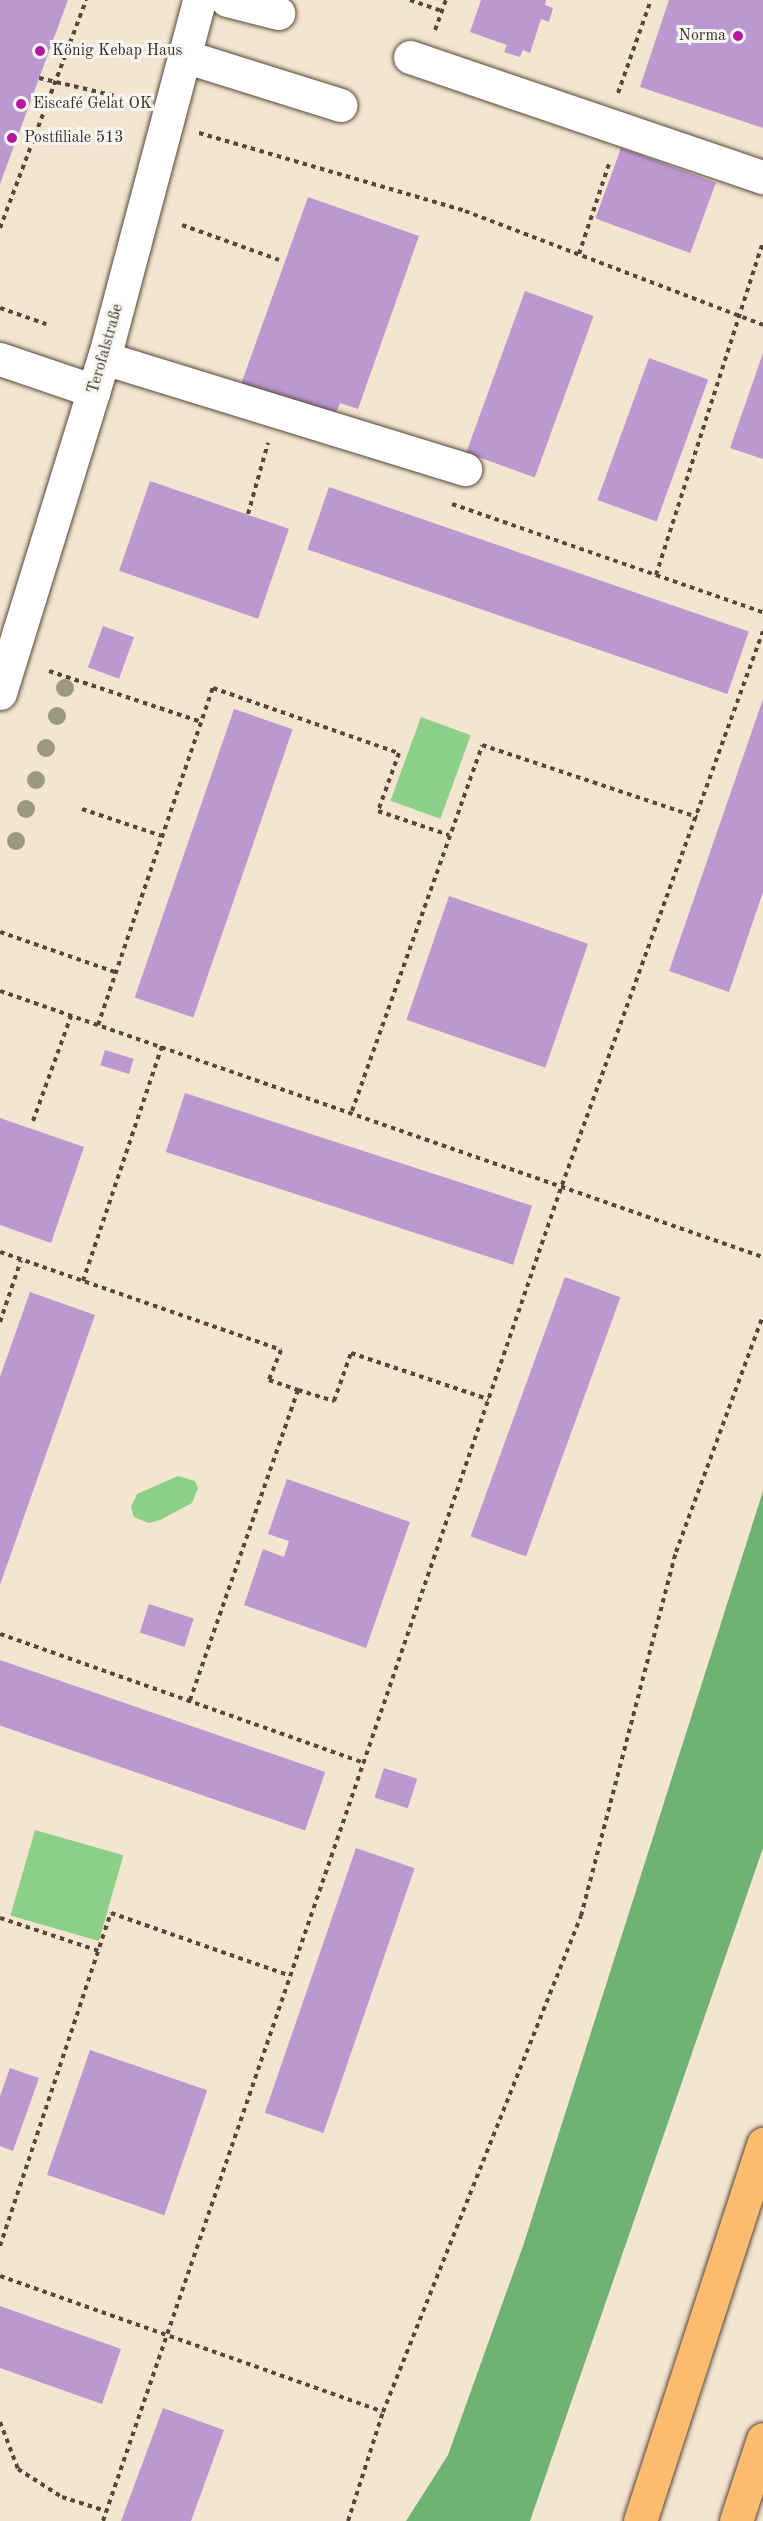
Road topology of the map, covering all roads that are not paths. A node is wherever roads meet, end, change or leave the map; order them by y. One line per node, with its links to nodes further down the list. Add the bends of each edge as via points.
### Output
1 (198, 0): 4 (street, Terofalstraße)
2 (227, 0): 3 (street)
3 (278, 13)
4 (184, 56): 6 (street); 8 (street, Terofalstraße)
5 (410, 57): 7 (street, via 618,114)
6 (340, 105)
7 (763, 177)
8 (104, 358): 10 (street, Terofalstraße); 11 (street)
9 (0, 359): 10 (street)
10 (94, 391): 12 (street, Terofalstraße)
11 (465, 469)
12 (0, 693)
13 (763, 2144): 15 (highway)
14 (763, 2439): 16 (highway)
15 (640, 2521)
16 (736, 2521)

